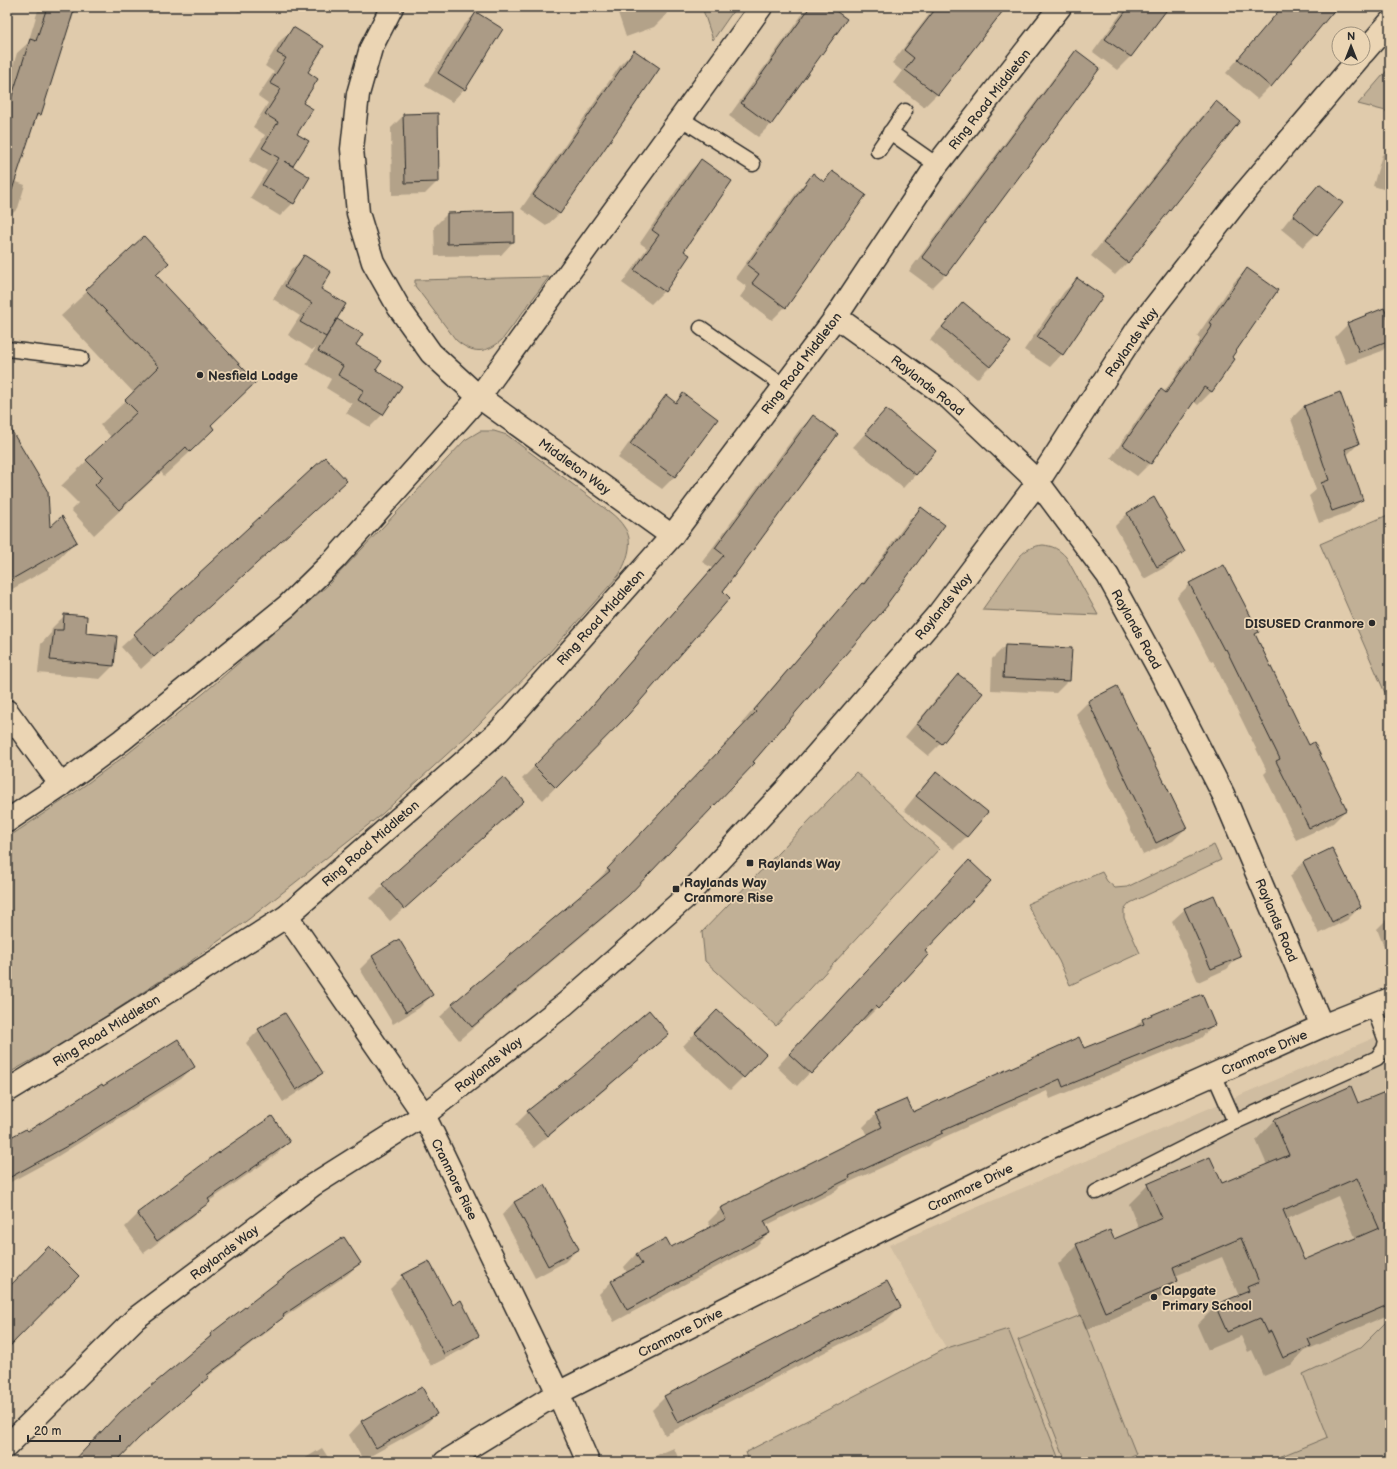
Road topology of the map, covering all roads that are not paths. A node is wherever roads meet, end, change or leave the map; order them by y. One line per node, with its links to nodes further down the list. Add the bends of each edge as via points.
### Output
1 (392, 7): 18 (street, Middleton Way, via 371,48 358,94 352,149 358,213 373,262 399,308 431,353)
2 (761, 7): 8 (street)
3 (1060, 7): 12 (street, Ring Road Middleton)
4 (1390, 22): 5 (street)
5 (1371, 44)
6 (1352, 66): 19 (street, Raylands Way, via 1236,204 1138,328)
7 (905, 111): 9 (lane)
8 (680, 118): 11 (lane); 18 (street)
9 (890, 132): 10 (lane); 12 (lane)
10 (878, 151)
11 (753, 164)
12 (937, 165): 13 (street, Ring Road Middleton)
13 (836, 317): 17 (street, Ring Road Middleton); 19 (street, Raylands Road, via 949,398)
14 (701, 328): 17 (lane)
15 (7, 349): 16 (lane)
16 (81, 358)
17 (784, 386): 20 (street, Ring Road Middleton)
18 (479, 396): 20 (street, Middleton Way); 22 (street, via 335,560 287,606 128,735)
19 (1038, 482): 26 (street, Raylands Road, via 1108,576 1162,675 1223,794); 29 (street, Raylands Way, via 939,613 791,784 686,897 566,1004)
20 (672, 536): 24 (street, Ring Road Middleton, via 499,731)
21 (7, 712): 22 (street)
22 (62, 784): 23 (street)
23 (7, 821)
24 (287, 916): 28 (street, Ring Road Middleton); 29 (street, Cranmore Rise)
25 (1382, 1002): 26 (street, Cranmore Drive); 30 (lane, via 1386,1041 1377,1058)
26 (1322, 1026): 27 (street, Cranmore Drive)
27 (1214, 1074): 30 (lane); 32 (street, Cranmore Drive, via 1035,1155 880,1230)
28 (7, 1091)
29 (424, 1114): 32 (street, Cranmore Rise); 33 (street, Raylands Way, via 313,1185 136,1318)
30 (1236, 1122): 31 (lane)
31 (1096, 1192)
32 (558, 1393): 34 (street, Cranmore Drive); 35 (street, Cranmore Rise)
33 (7, 1446)
34 (445, 1462)
35 (588, 1462)

